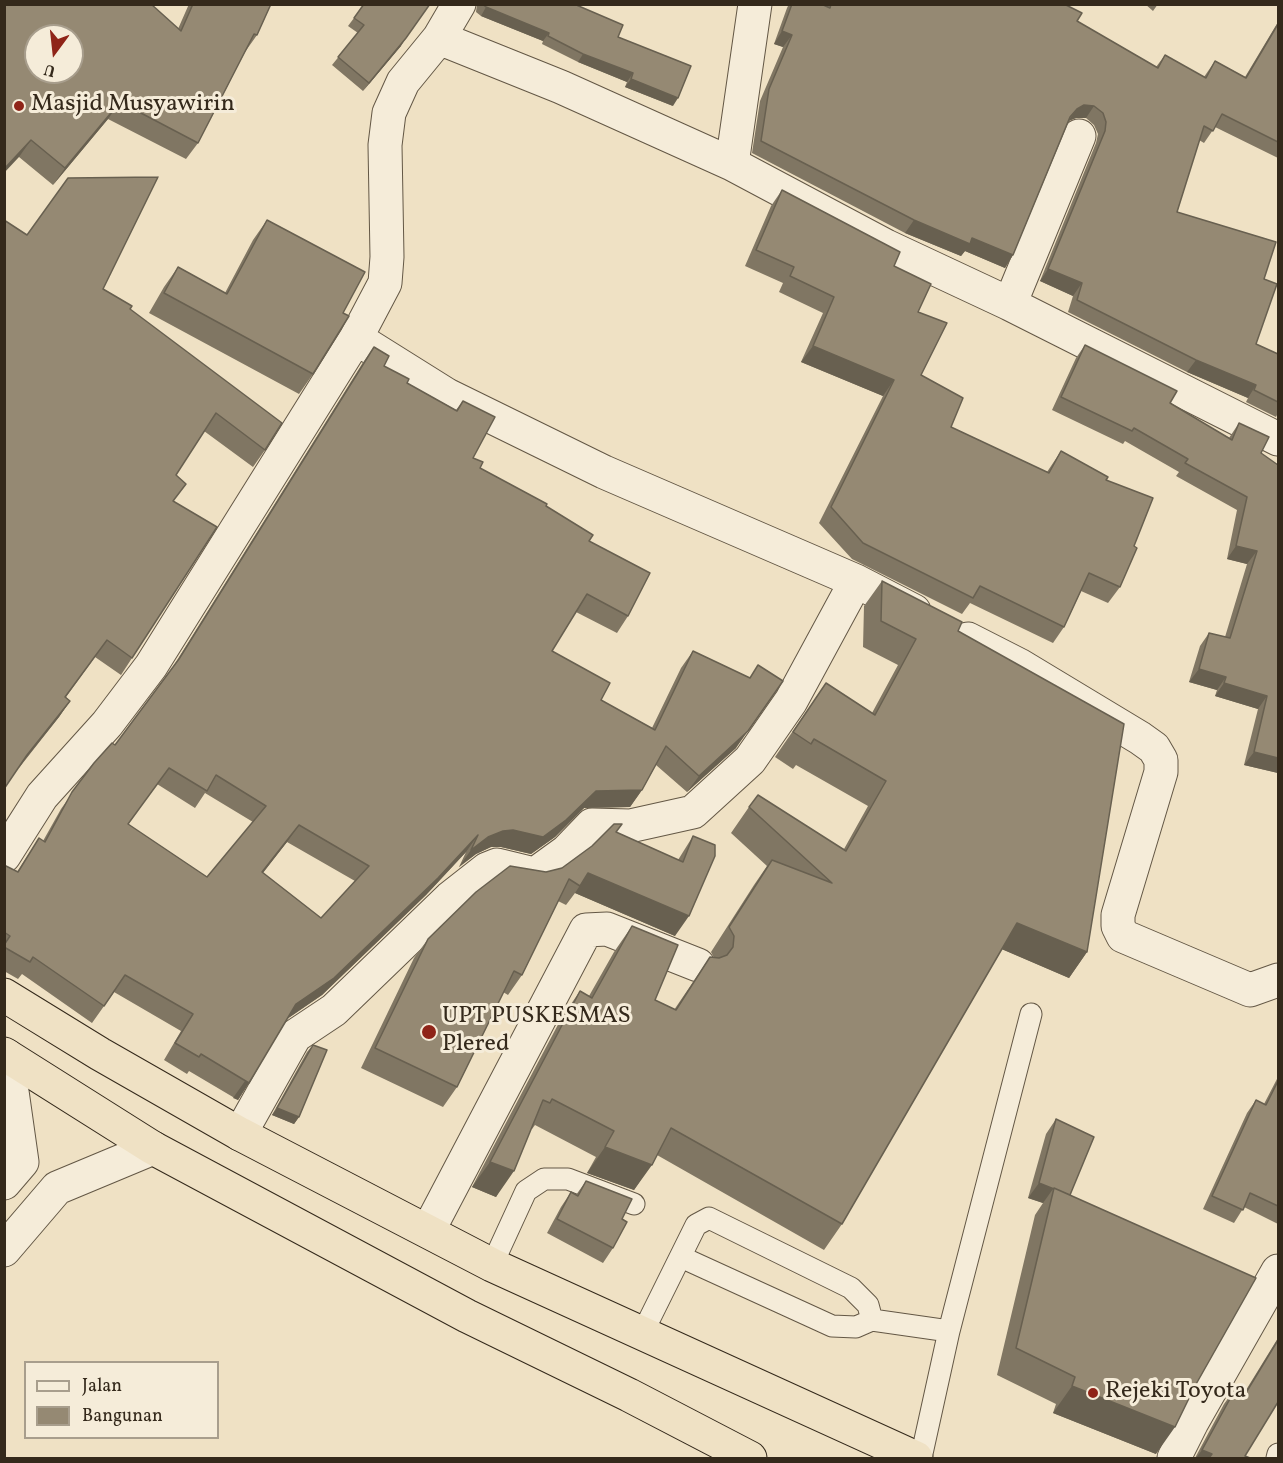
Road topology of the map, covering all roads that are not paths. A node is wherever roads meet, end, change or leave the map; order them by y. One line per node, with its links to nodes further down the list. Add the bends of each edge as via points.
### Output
1 (459, 4): 3 (street)
2 (755, 4): 5 (street)
3 (439, 38): 5 (street, via 561,87); 7 (street, via 403,82 389,113 385,146 385,284)
4 (1079, 136): 6 (street)
5 (732, 164): 6 (street, via 886,246)
6 (1010, 303): 8 (street)
7 (356, 338): 9 (street, via 447,395 604,472); 10 (street, via 151,666 107,724 42,796)
8 (1278, 439)
9 (856, 581): 12 (street, via 1019,665 1154,748 1161,760 1161,771 1118,915 1123,936 1250,990); 16 (street, via 791,701 750,760 693,812 630,825 592,825 567,851 538,872 497,865 487,869 450,898 334,1010 295,1036)
10 (4, 856)
11 (698, 965): 20 (street, via 607,929 586,930)
12 (1278, 980)
13 (4, 995): 16 (highway)
14 (1031, 1014): 26 (lane)
15 (6, 1055): 17 (highway); 18 (street, via 22,1162)
16 (240, 1134): 20 (highway)
17 (153, 1148): 21 (street, via 57,1188); 28 (highway, via 467,1316)
18 (4, 1183)
19 (634, 1204): 23 (lane, via 568,1179 544,1179 526,1191)
20 (428, 1231): 23 (highway)
21 (4, 1250)
22 (681, 1257): 25 (lane, via 832,1326 856,1327); 25 (lane, via 696,1225 709,1218 851,1288 868,1305); 27 (lane)
23 (492, 1265): 27 (highway)
24 (1278, 1271): 31 (street)
25 (872, 1320): 26 (lane)
26 (949, 1331): 30 (lane)
27 (643, 1332): 29 (highway)
28 (750, 1458)
29 (916, 1458)
30 (921, 1458)
31 (1174, 1458)

